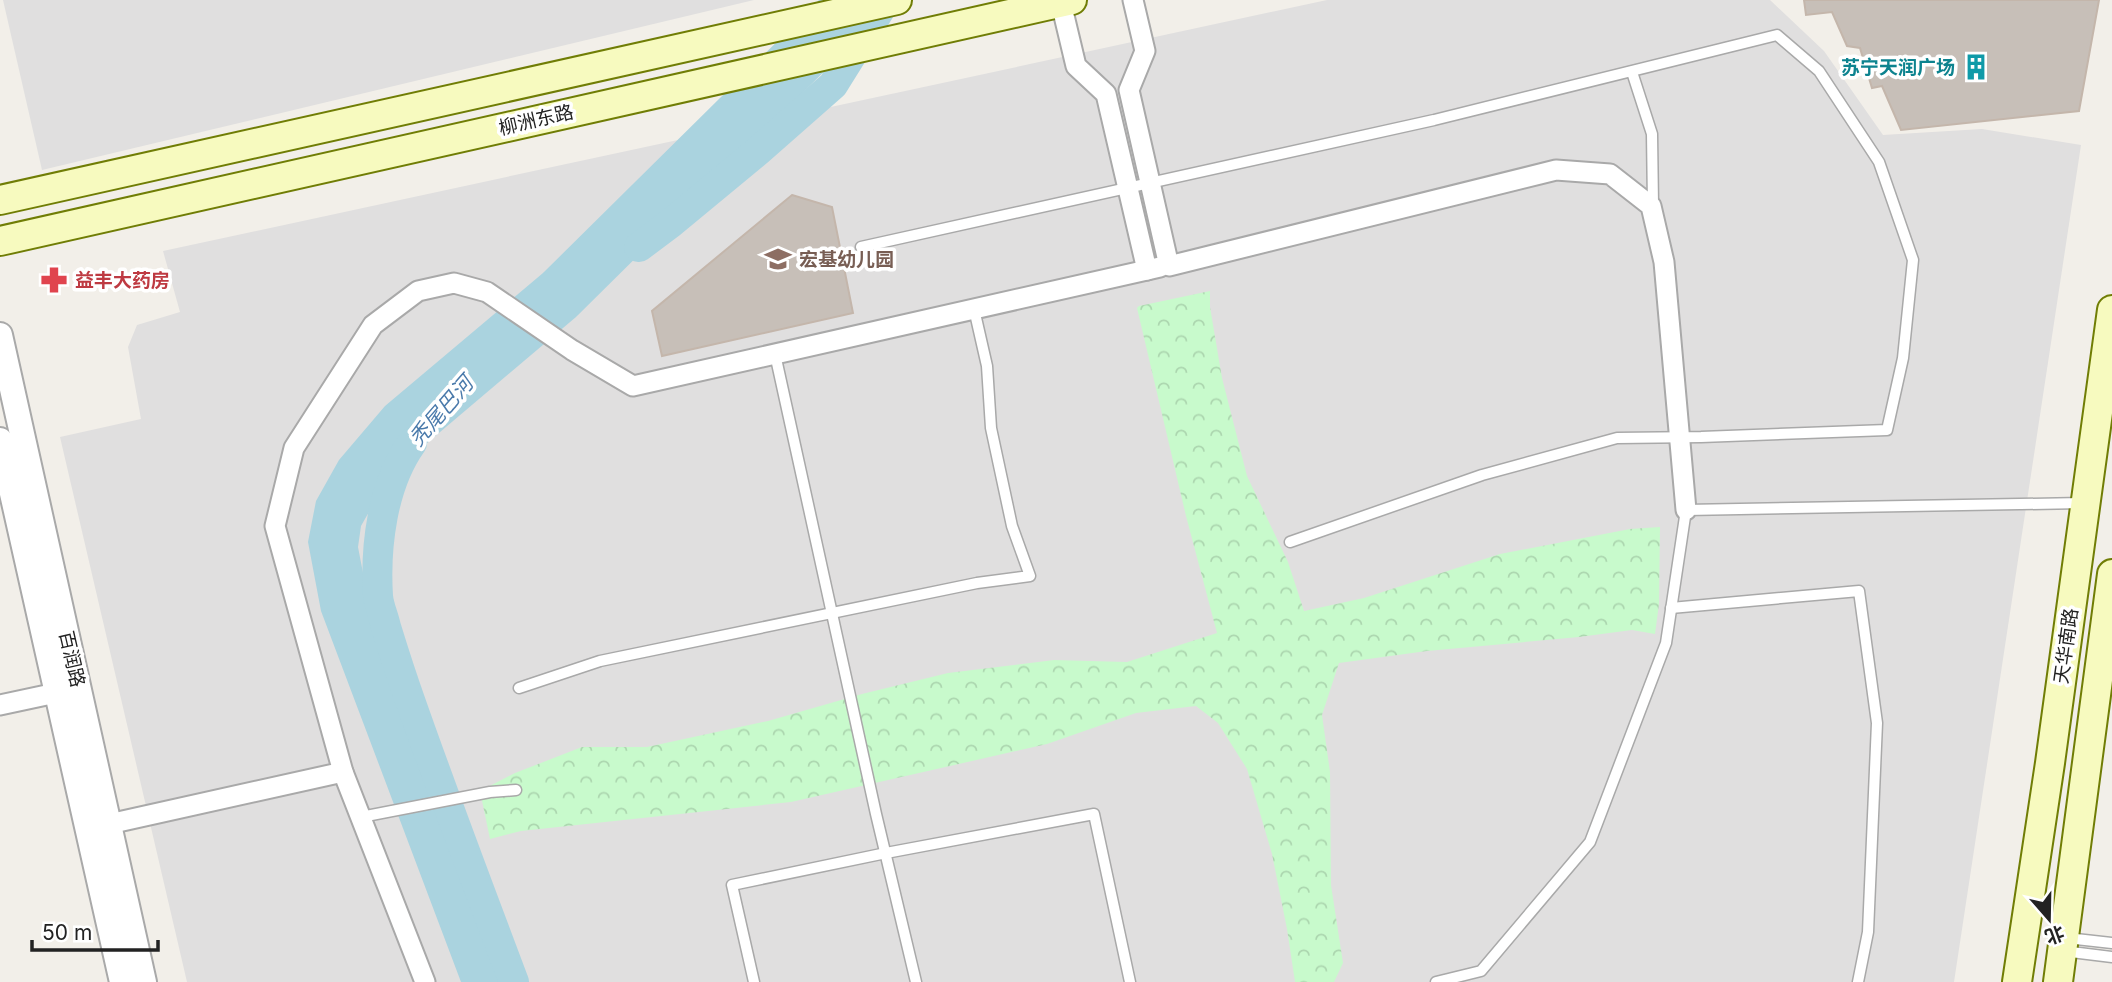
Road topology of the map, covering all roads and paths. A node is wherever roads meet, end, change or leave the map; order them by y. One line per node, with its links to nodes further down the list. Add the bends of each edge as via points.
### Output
1 (897, 0): 7 (main road, 柳洲东路)
2 (1133, 0): 5 (street, via 1145,51 1129,90)
3 (1066, 1): 6 (street, via 1076,66 1106,94); 9 (main road, 柳洲东路)
4 (1632, 72): 5 (lane); 8 (lane, via 1653,134); 17 (lane, via 1777,35 1819,71 1879,162 1913,260 1903,358 1887,430)
5 (1150, 183): 6 (lane); 11 (street)
6 (1128, 188): 10 (lane); 12 (street)
7 (0, 200)
8 (1653, 216): 11 (street, via 1651,205 1610,174 1556,170); 17 (street, via 1664,262)
9 (0, 241)
10 (861, 247)
11 (1169, 266): 12 (street)
12 (1147, 270): 13 (street)
13 (974, 309): 16 (street); 24 (lane, via 987,366 991,428 1012,526 1030,576)
14 (2112, 310): 19 (main road, 天华南路)
15 (0, 335): 26 (street, 百润路)
16 (775, 354): 24 (lane); 28 (street, via 633,386 487,292 454,283 418,291 373,325 294,448 275,526)
17 (1680, 437): 20 (street); 21 (lane, via 1617,438 1482,475)
18 (0, 440): 26 (street, 百润路)
19 (2085, 503): 20 (lane); 44 (main road, 天华南路)
20 (1686, 510): 23 (lane)
21 (1290, 542)
22 (2112, 574): 34 (main road, 天华南路)
23 (1671, 608): 42 (lane, via 1666,643 1590,842 1481,971); 43 (lane, via 1859,591 1877,723 1868,932)
24 (832, 614): 25 (lane, via 600,661); 32 (lane)
25 (519, 688)
26 (68, 690): 27 (street); 31 (street, 百润路); 36 (street, 百润路)
27 (0, 705)
28 (344, 772): 30 (street); 31 (street)
29 (516, 790): 30 (lane)
30 (361, 817): 38 (street)
31 (109, 824): 37 (street, 百润路)
32 (886, 853): 39 (lane, via 732,885); 40 (lane); 41 (lane, via 1094,814)
33 (2112, 943): 34 (lane)
34 (2063, 944): 35 (lane); 45 (main road, 天华南路)
35 (2112, 957)
36 (122, 982)
37 (144, 982)
38 (425, 982)
39 (754, 982)
40 (916, 982)
41 (1130, 982)
42 (1436, 982)
43 (1858, 982)
44 (2017, 982)
45 (2058, 982)

